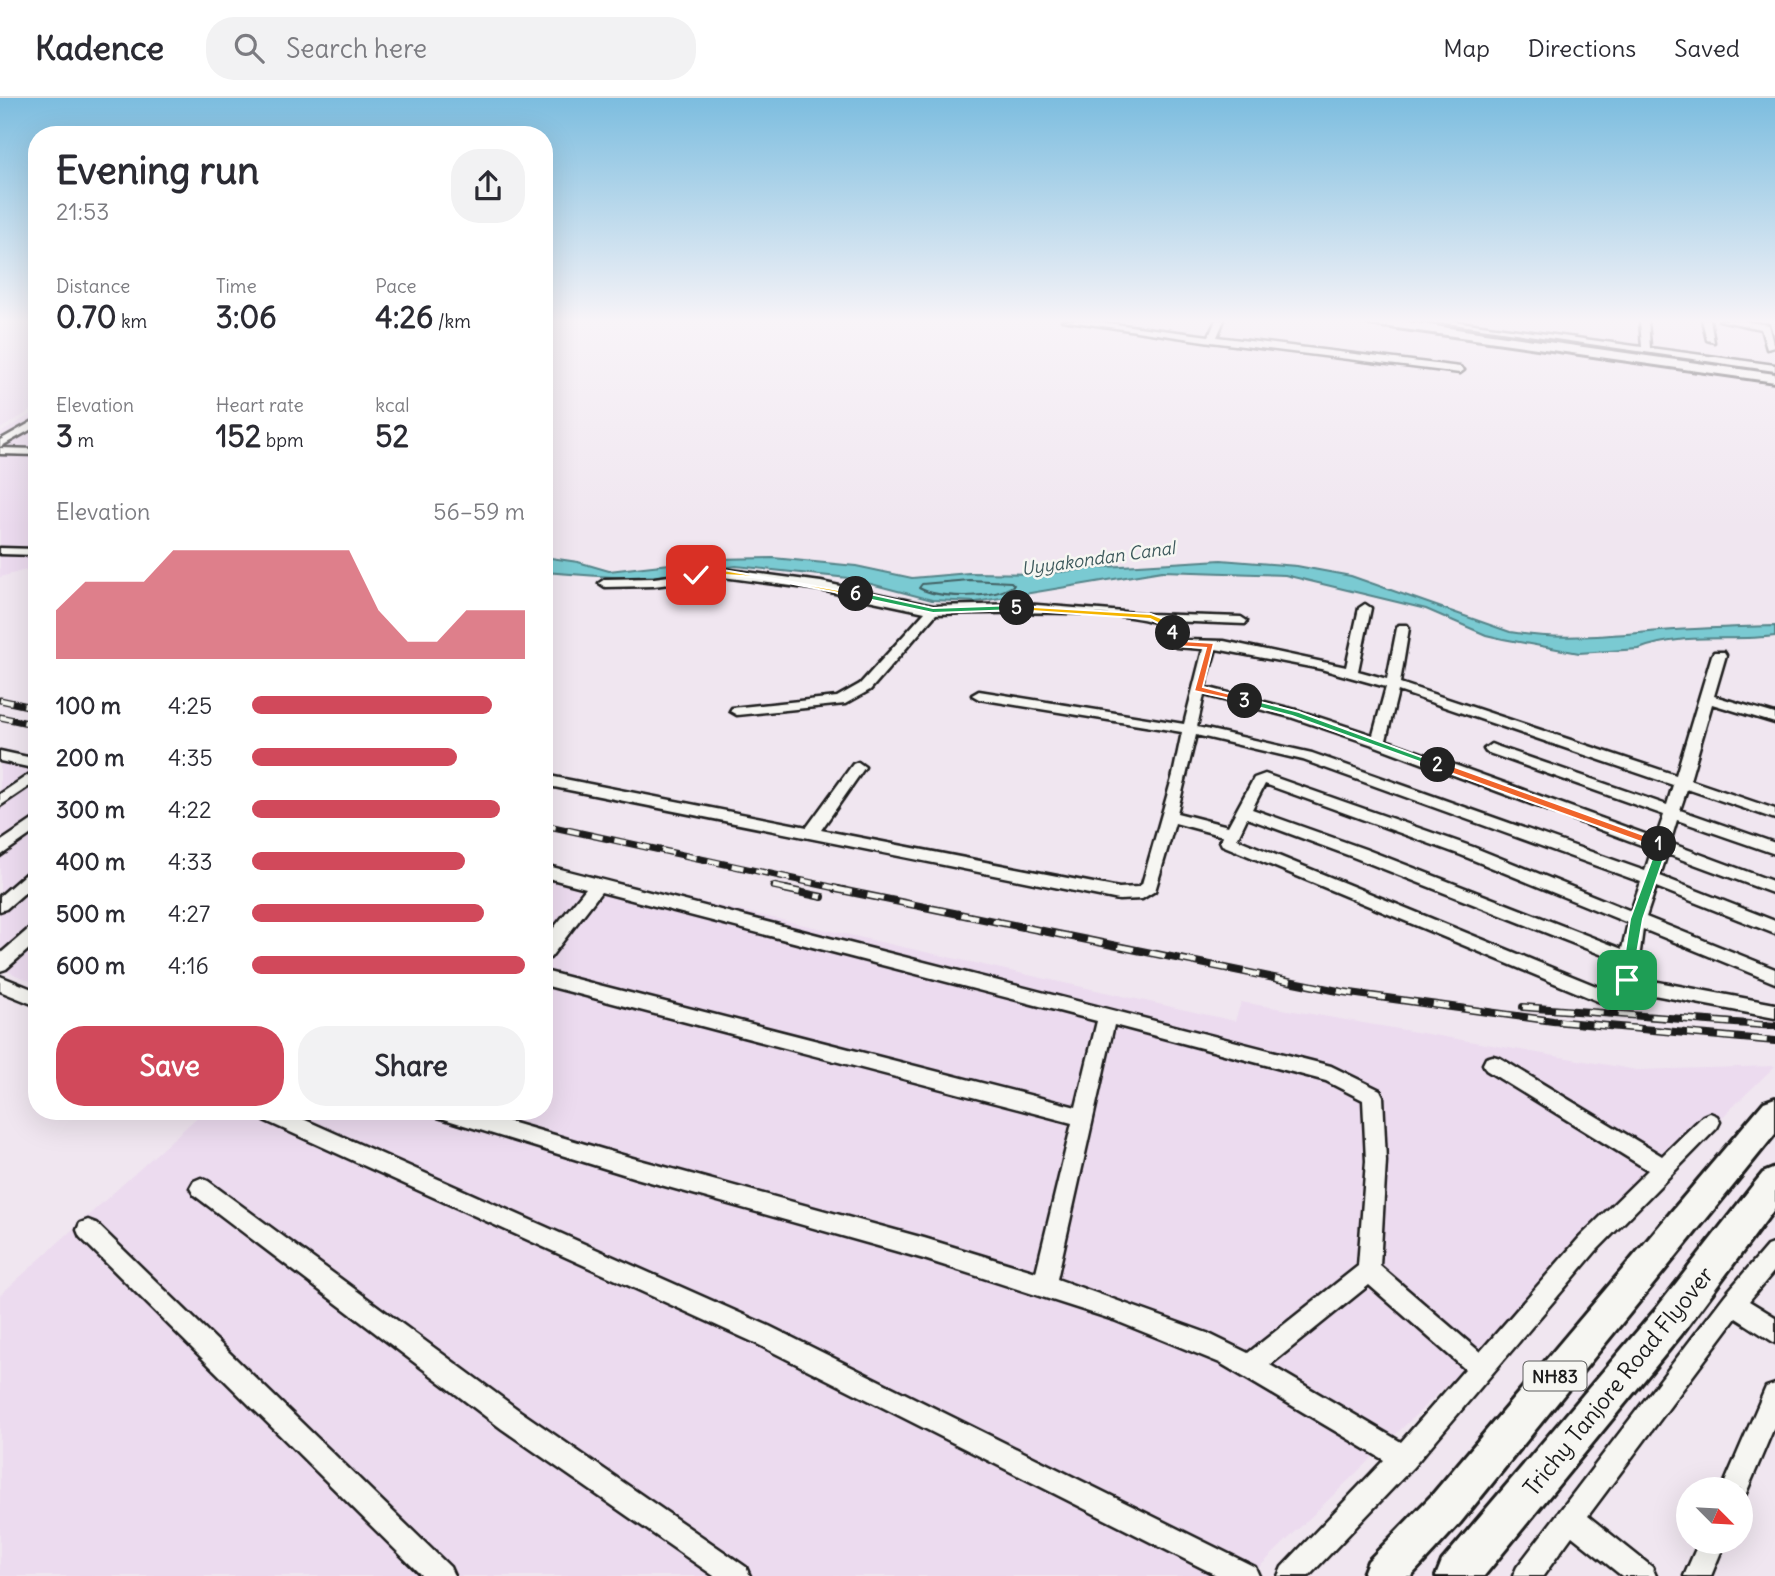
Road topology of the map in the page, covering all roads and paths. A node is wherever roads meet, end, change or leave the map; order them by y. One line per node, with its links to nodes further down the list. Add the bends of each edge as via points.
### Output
1 (28, 427): 2 (street)
2 (0, 444)
3 (0, 451): 4 (street)
4 (28, 452)
5 (0, 551): 6 (street)
6 (28, 552)
7 (605, 583): 9 (street, via 723,573 821,586)
8 (1365, 608): 15 (street)
9 (933, 610): 10 (street, via 1026,608); 20 (street, via 853,695 839,701)
10 (1151, 616): 11 (street); 13 (street, via 1171,629 1177,642)
11 (1241, 621)
12 (1403, 628): 16 (street)
13 (1211, 645): 15 (street); 17 (street)
14 (1719, 655): 19 (street)
15 (1351, 673): 16 (street)
16 (1393, 685): 23 (street); 30 (street)
17 (1198, 689): 22 (street); 23 (street)
18 (979, 695): 22 (street)
19 (1707, 698): 21 (street); 30 (street)
20 (737, 710)
21 (1775, 719)
22 (1189, 729): 35 (street); 43 (street, via 1307,756)
23 (1378, 742): 39 (street)
24 (1491, 749): 33 (street)
25 (0, 756): 26 (street)
26 (28, 762)
27 (858, 767): 38 (street)
28 (28, 781): 31 (street)
29 (553, 782): 38 (street)
30 (1684, 782): 33 (street); 34 (street)
31 (0, 801)
32 (1243, 811): 37 (street); 48 (street, via 1259,781 1265,779 1467,851); 53 (street, via 1359,853)
33 (1672, 812): 39 (street); 40 (street)
34 (1775, 814)
35 (1169, 816): 37 (street); 38 (street, via 1149,887 1131,895)
36 (28, 829): 41 (street)
37 (1233, 833): 53 (street, via 1230,843 1612,1000)
38 (810, 834)
39 (1662, 846): 43 (street); 46 (street)
40 (1775, 849)
41 (0, 850)
42 (553, 874): 45 (street)
43 (1651, 878): 48 (street); 49 (street)
44 (28, 881): 47 (street)
45 (597, 885): 51 (street); 59 (street)
46 (1775, 888)
47 (0, 905)
48 (1637, 919): 53 (street); 54 (street)
49 (1775, 928)
50 (28, 940): 52 (street)
51 (553, 941)
52 (0, 964)
53 (1625, 967): 58 (street, via 1638,985)
54 (1775, 976)
55 (553, 980): 62 (street)
56 (0, 983): 57 (street)
57 (28, 995)
58 (1775, 1012)
59 (1107, 1016): 62 (street); 71 (street, via 1331,1074 1374,1096 1376,1161)
60 (1493, 1064): 66 (street)
61 (1775, 1111): 86 (highway, NH83, via 1446,1509)
62 (1082, 1117): 72 (street)
63 (284, 1120): 84 (street, via 761,1334)
64 (473, 1120): 72 (street)
65 (1710, 1122): 66 (street)
66 (1663, 1168): 76 (street, via 1588,1244)
67 (1775, 1183): 87 (highway, Trichy Tanjore Road Flyover / NH83, via 1594,1414)
68 (201, 1188): 83 (street, via 511,1420)
69 (88, 1230): 82 (street)
70 (1775, 1253): 73 (street)
71 (1369, 1270): 75 (street); 76 (street)
72 (1044, 1285): 75 (street, via 1209,1346)
73 (1733, 1303): 74 (street); 80 (street)
74 (1775, 1331)
75 (1250, 1367): 78 (street)
76 (1481, 1368): 78 (street)
77 (1775, 1396): 79 (street)
78 (1404, 1458): 85 (street)
79 (1740, 1477)
80 (1571, 1520): 88 (street); 89 (street)
81 (1707, 1554): 90 (street)
82 (441, 1576)
83 (737, 1576)
84 (1246, 1576)
85 (1291, 1576)
86 (1383, 1576)
87 (1457, 1576)
88 (1526, 1576)
89 (1643, 1576)
90 (1697, 1576)

